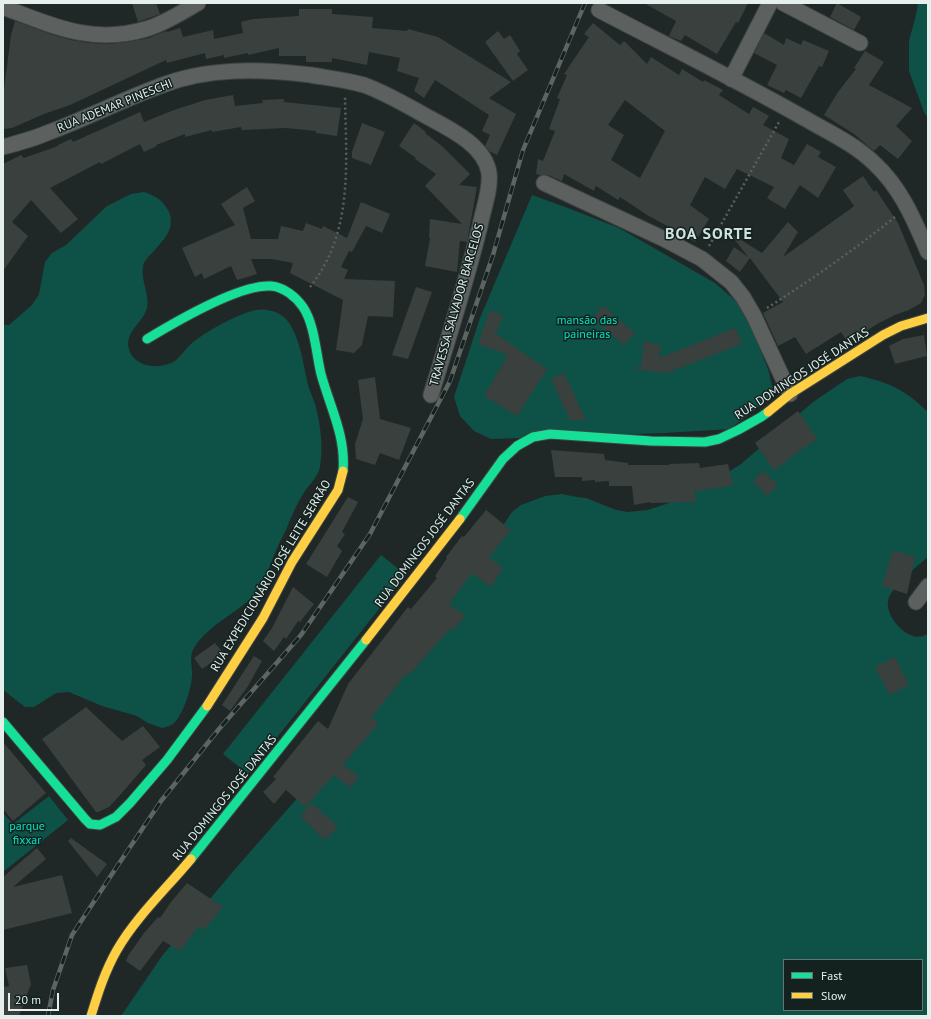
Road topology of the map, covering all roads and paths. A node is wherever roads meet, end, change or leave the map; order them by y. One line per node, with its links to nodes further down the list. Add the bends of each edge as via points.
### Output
1 (198, 3): 4 (street, via 147,29 113,35 71,31)
2 (770, 3): 7 (street)
3 (783, 3): 6 (street)
4 (3, 7)
5 (599, 10): 7 (street)
6 (860, 43)
7 (731, 79): 9 (street)
8 (344, 81): 10 (street, RUA ADEMAR PINESCHI, via 269,70 204,74 161,86 47,133); 11 (street, RUA ADEMAR PINESCHI, via 363,85 387,95 430,118); 16 (path, via 347,168 340,228 327,261)
9 (787, 108): 13 (street, via 855,147 875,163); 15 (path)
10 (3, 147)
11 (475, 147): 21 (street, TRAVESSA SALVADOR BARCELOS, via 484,160 489,187 470,268)
12 (544, 183): 15 (street)
13 (908, 207): 14 (street); 17 (path, via 846,256)
14 (928, 252)
15 (702, 259): 17 (street, via 731,282)
16 (299, 302): 19 (street, RUA EXPEDICIONÁRIO JOSÉ LEITE SERRÃO, via 279,288 259,287 185,316); 24 (street, RUA EXPEDICIONÁRIO JOSÉ LEITE SERRÃO, via 309,320 322,376 342,438 342,478 338,490 292,562 259,624 203,712 168,760 130,804 116,817 100,825 90,824 85,819)
17 (754, 316): 20 (street)
18 (928, 318): 20 (street, RUA DOMINGOS JOSÉ DANTAS, via 901,326 883,335)
19 (147, 339)
20 (790, 394): 25 (street, RUA DOMINGOS JOSÉ DANTAS, via 738,430 705,442 550,434 533,437 510,452 371,634 219,825 134,925 104,976)
21 (431, 395)
22 (928, 586): 23 (street)
23 (916, 602)
24 (3, 722)
25 (91, 1016)

